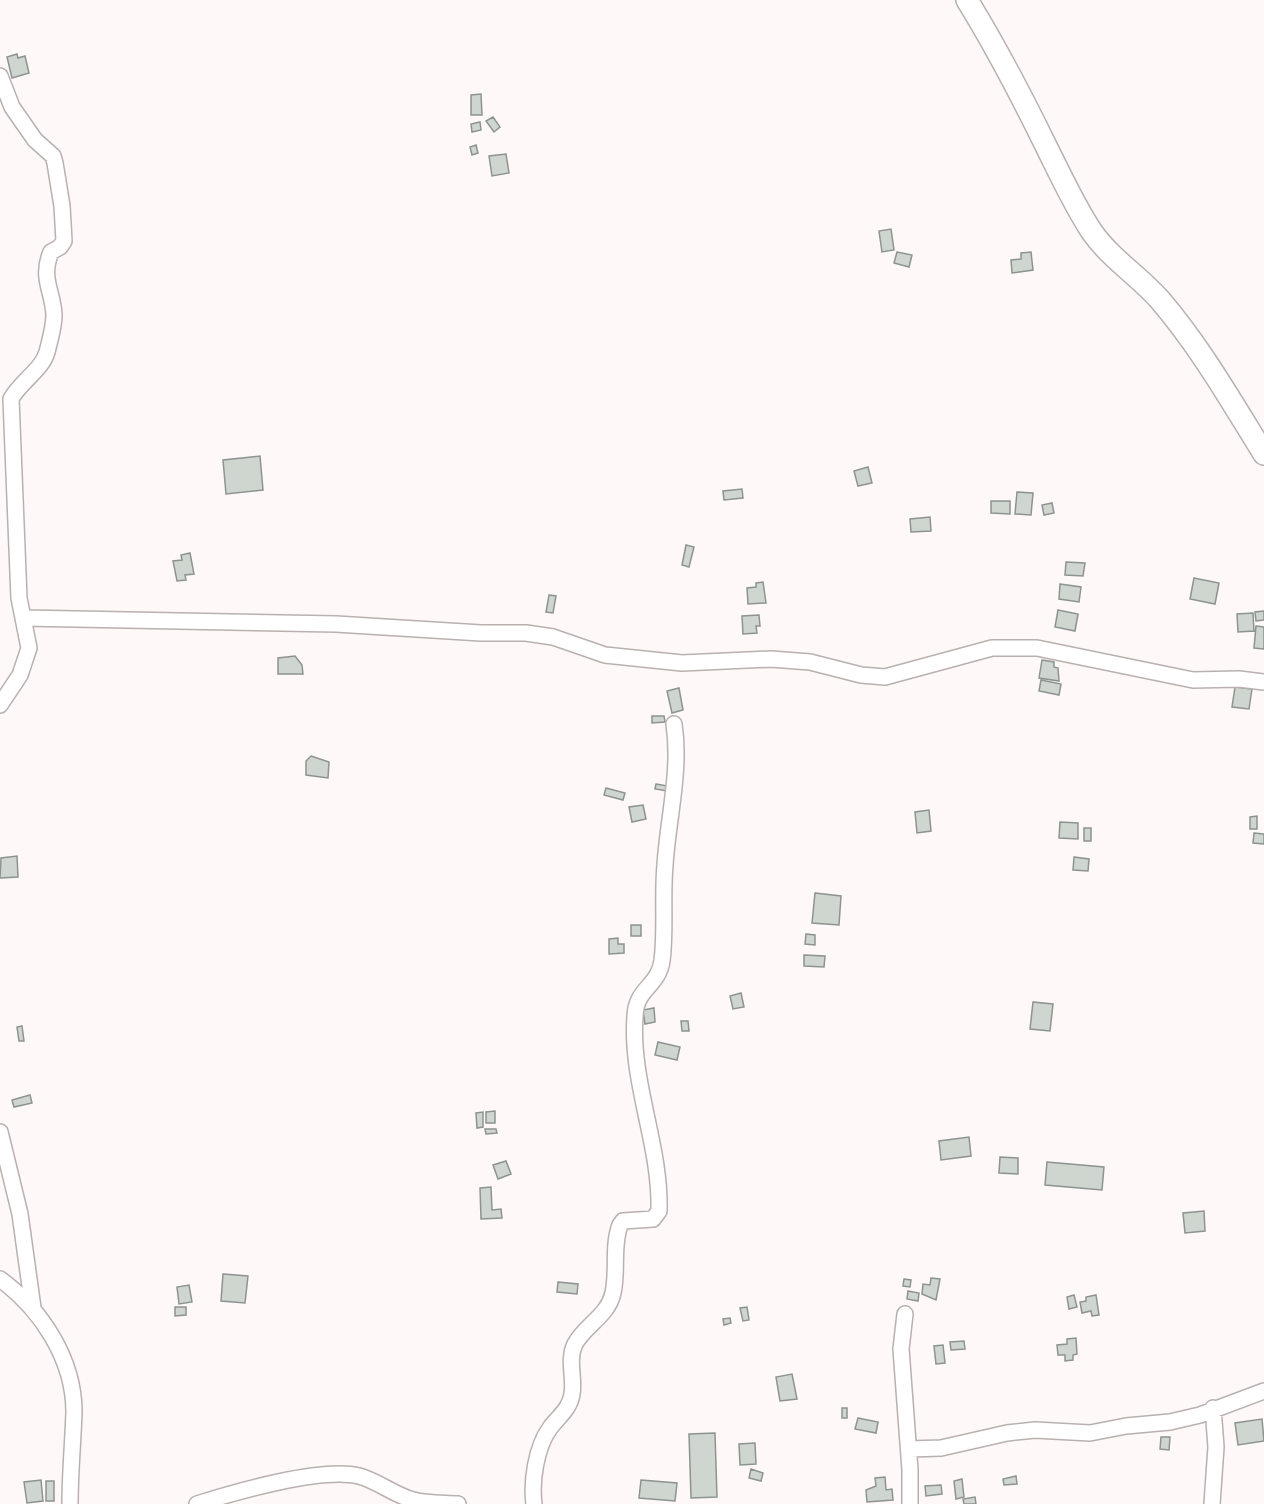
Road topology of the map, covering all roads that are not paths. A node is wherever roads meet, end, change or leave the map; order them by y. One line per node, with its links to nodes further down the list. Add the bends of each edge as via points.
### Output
1 (968, 0): 3 (main road, via 998,49 1093,233 1158,297 1184,329)
2 (0, 76): 4 (street, via 12,107 56,163 63,233 63,245 47,259 47,288 54,315 46,355 11,399 18,576)
3 (1264, 454)
4 (24, 618): 5 (street, via 336,624 526,633 553,637 594,653 651,661 781,660 885,677 992,648 1037,648 1193,680); 6 (street, via 29,638 26,662)
5 (1264, 682)
6 (0, 705)
7 (674, 724): 19 (street, via 678,749 665,862 662,963 651,985 639,995 634,1018 659,1211 653,1219 620,1224 613,1293 602,1314 573,1348 572,1395 542,1444)
8 (0, 1132): 10 (street, via 20,1214)
9 (0, 1279): 10 (street)
10 (33, 1308): 16 (street, via 49,1332 69,1384 74,1410)
11 (905, 1314): 14 (street, via 901,1349)
12 (1264, 1391): 13 (street)
13 (1213, 1408): 14 (street, via 1189,1418 1090,1433 1035,1430 941,1448); 21 (street, via 1216,1447)
14 (909, 1449): 20 (street)
15 (414, 1502): 17 (street, via 372,1481 337,1474); 18 (street)
16 (70, 1504)
17 (197, 1504)
18 (458, 1504)
19 (534, 1504)
20 (910, 1504)
21 (1212, 1504)

